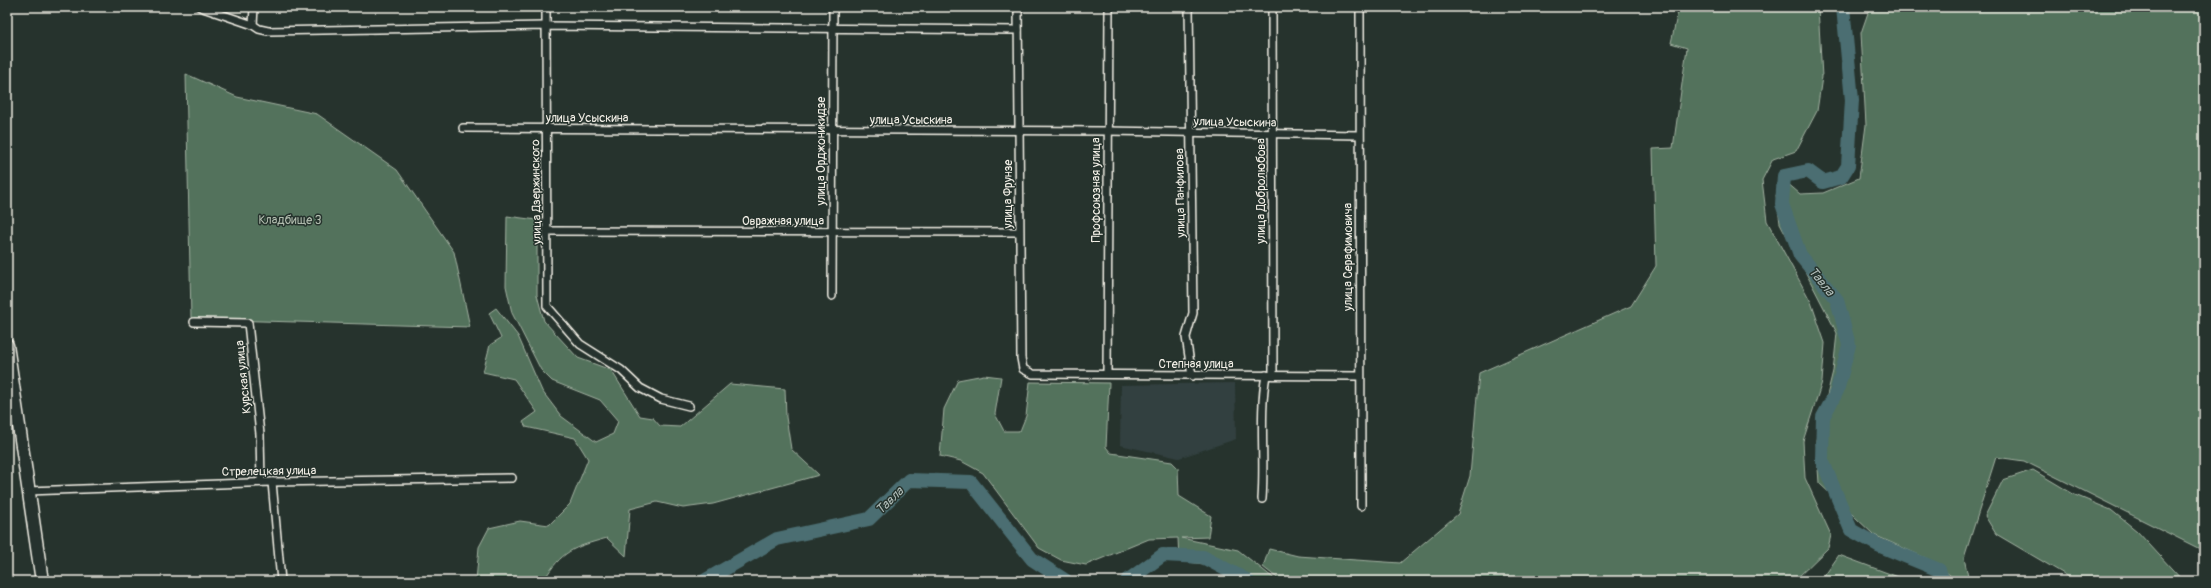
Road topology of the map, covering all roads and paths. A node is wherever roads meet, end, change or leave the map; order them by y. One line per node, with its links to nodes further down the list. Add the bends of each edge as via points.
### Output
1 (200, 7): 10 (street)
2 (254, 7): 10 (street)
3 (546, 7): 11 (street, улица Дзержинского)
4 (833, 7): 12 (street, улица Орджоникидзе)
5 (1018, 7): 13 (street, улица Фрунзе)
6 (1109, 7): 18 (street, Профсоюзная улица)
7 (1189, 7): 19 (street, улица Панфилова)
8 (1272, 7): 20 (street, улица Добролюбова)
9 (1360, 7): 21 (street, улица Серафимовича)
10 (253, 25): 11 (street, via 268,31)
11 (546, 26): 12 (street); 15 (street, улица Дзержинского)
12 (832, 29): 13 (street); 16 (street, улица Орджоникидзе)
13 (1018, 30): 17 (street, улица Фрунзе)
14 (462, 128): 15 (street, улица Усыскина)
15 (546, 129): 16 (street, улица Усыскина); 22 (street, улица Дзержинского)
16 (832, 130): 17 (street, улица Усыскина); 23 (street, улица Орджоникидзе)
17 (1019, 131): 18 (street, улица Усыскина); 24 (street, улица Фрунзе)
18 (1107, 131): 19 (street, улица Усыскина); 29 (street, Профсоюзная улица)
19 (1189, 132): 20 (street, улица Усыскина); 31 (street, улица Панфилова, via 1192,314 1186,337)
20 (1273, 134): 21 (street, улица Усыскина); 30 (street, улица Добролюбова)
21 (1359, 135): 32 (street, улица Серафимовича)
22 (548, 231): 23 (street, Овражная улица); 33 (street, улица Дзержинского, via 547,306 580,344 621,370 640,388 661,399)
23 (832, 232): 24 (street, Овражная улица); 25 (street, улица Орджоникидзе)
24 (1019, 232): 28 (street, улица Фрунзе, via 1021,365)
25 (832, 296)
26 (194, 322): 35 (street, Курская улица, via 248,323 260,434)
27 (7, 345): 37 (main road)
28 (1033, 374): 29 (street, Степная улица)
29 (1107, 374): 31 (street, Степная улица)
30 (1269, 375): 31 (street, Степная улица); 32 (street, Степная улица); 38 (street, улица Добролюбова, via 1263,389)
31 (1192, 376)
32 (1359, 376): 39 (street, улица Серафимовича)
33 (689, 406)
34 (512, 478): 36 (street, Стрелецкая улица)
35 (261, 482): 36 (street, Стрелецкая улица); 37 (street, Стрелецкая улица)
36 (272, 482): 41 (street)
37 (28, 491): 40 (main road)
38 (1262, 499)
39 (1361, 506)
40 (42, 581)
41 (280, 581)

